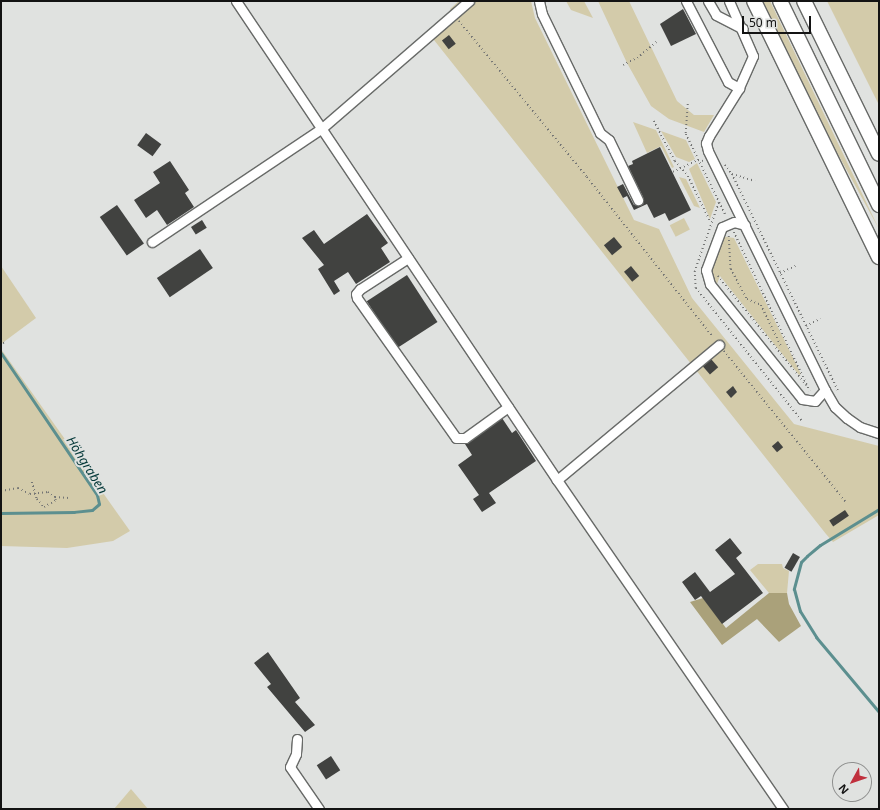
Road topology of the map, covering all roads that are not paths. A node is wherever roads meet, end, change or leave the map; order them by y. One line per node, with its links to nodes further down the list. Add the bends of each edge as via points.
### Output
1 (236, 1): 14 (street)
2 (469, 1): 14 (street)
3 (539, 1): 16 (street, via 542,14 600,133 609,140)
4 (686, 1): 13 (street, via 728,82)
5 (708, 1): 11 (street, via 716,14)
6 (729, 1): 11 (street)
7 (754, 1): 20 (highway)
8 (780, 1): 17 (highway)
9 (804, 1): 12 (highway)
10 (811, 1): 12 (highway)
11 (743, 29): 13 (street, via 754,56)
12 (834, 61): 15 (highway)
13 (739, 88): 18 (street, via 706,143)
14 (322, 128): 19 (street); 21 (street)
15 (879, 154)
16 (638, 200)
17 (879, 205)
18 (744, 225): 23 (street); 23 (street, via 726,225 708,264 706,276 715,292 800,396 808,402 815,401)
19 (152, 242)
20 (879, 257)
21 (408, 258): 24 (street); 24 (street, via 360,289 356,294 357,298 456,438 465,438)
22 (719, 345): 26 (street)
23 (825, 390): 25 (street, via 847,418 860,427)
24 (508, 407): 26 (street)
25 (879, 433)
26 (557, 480): 29 (street)
27 (297, 739): 28 (street, via 296,754 290,767)
28 (319, 809)
29 (782, 809)

